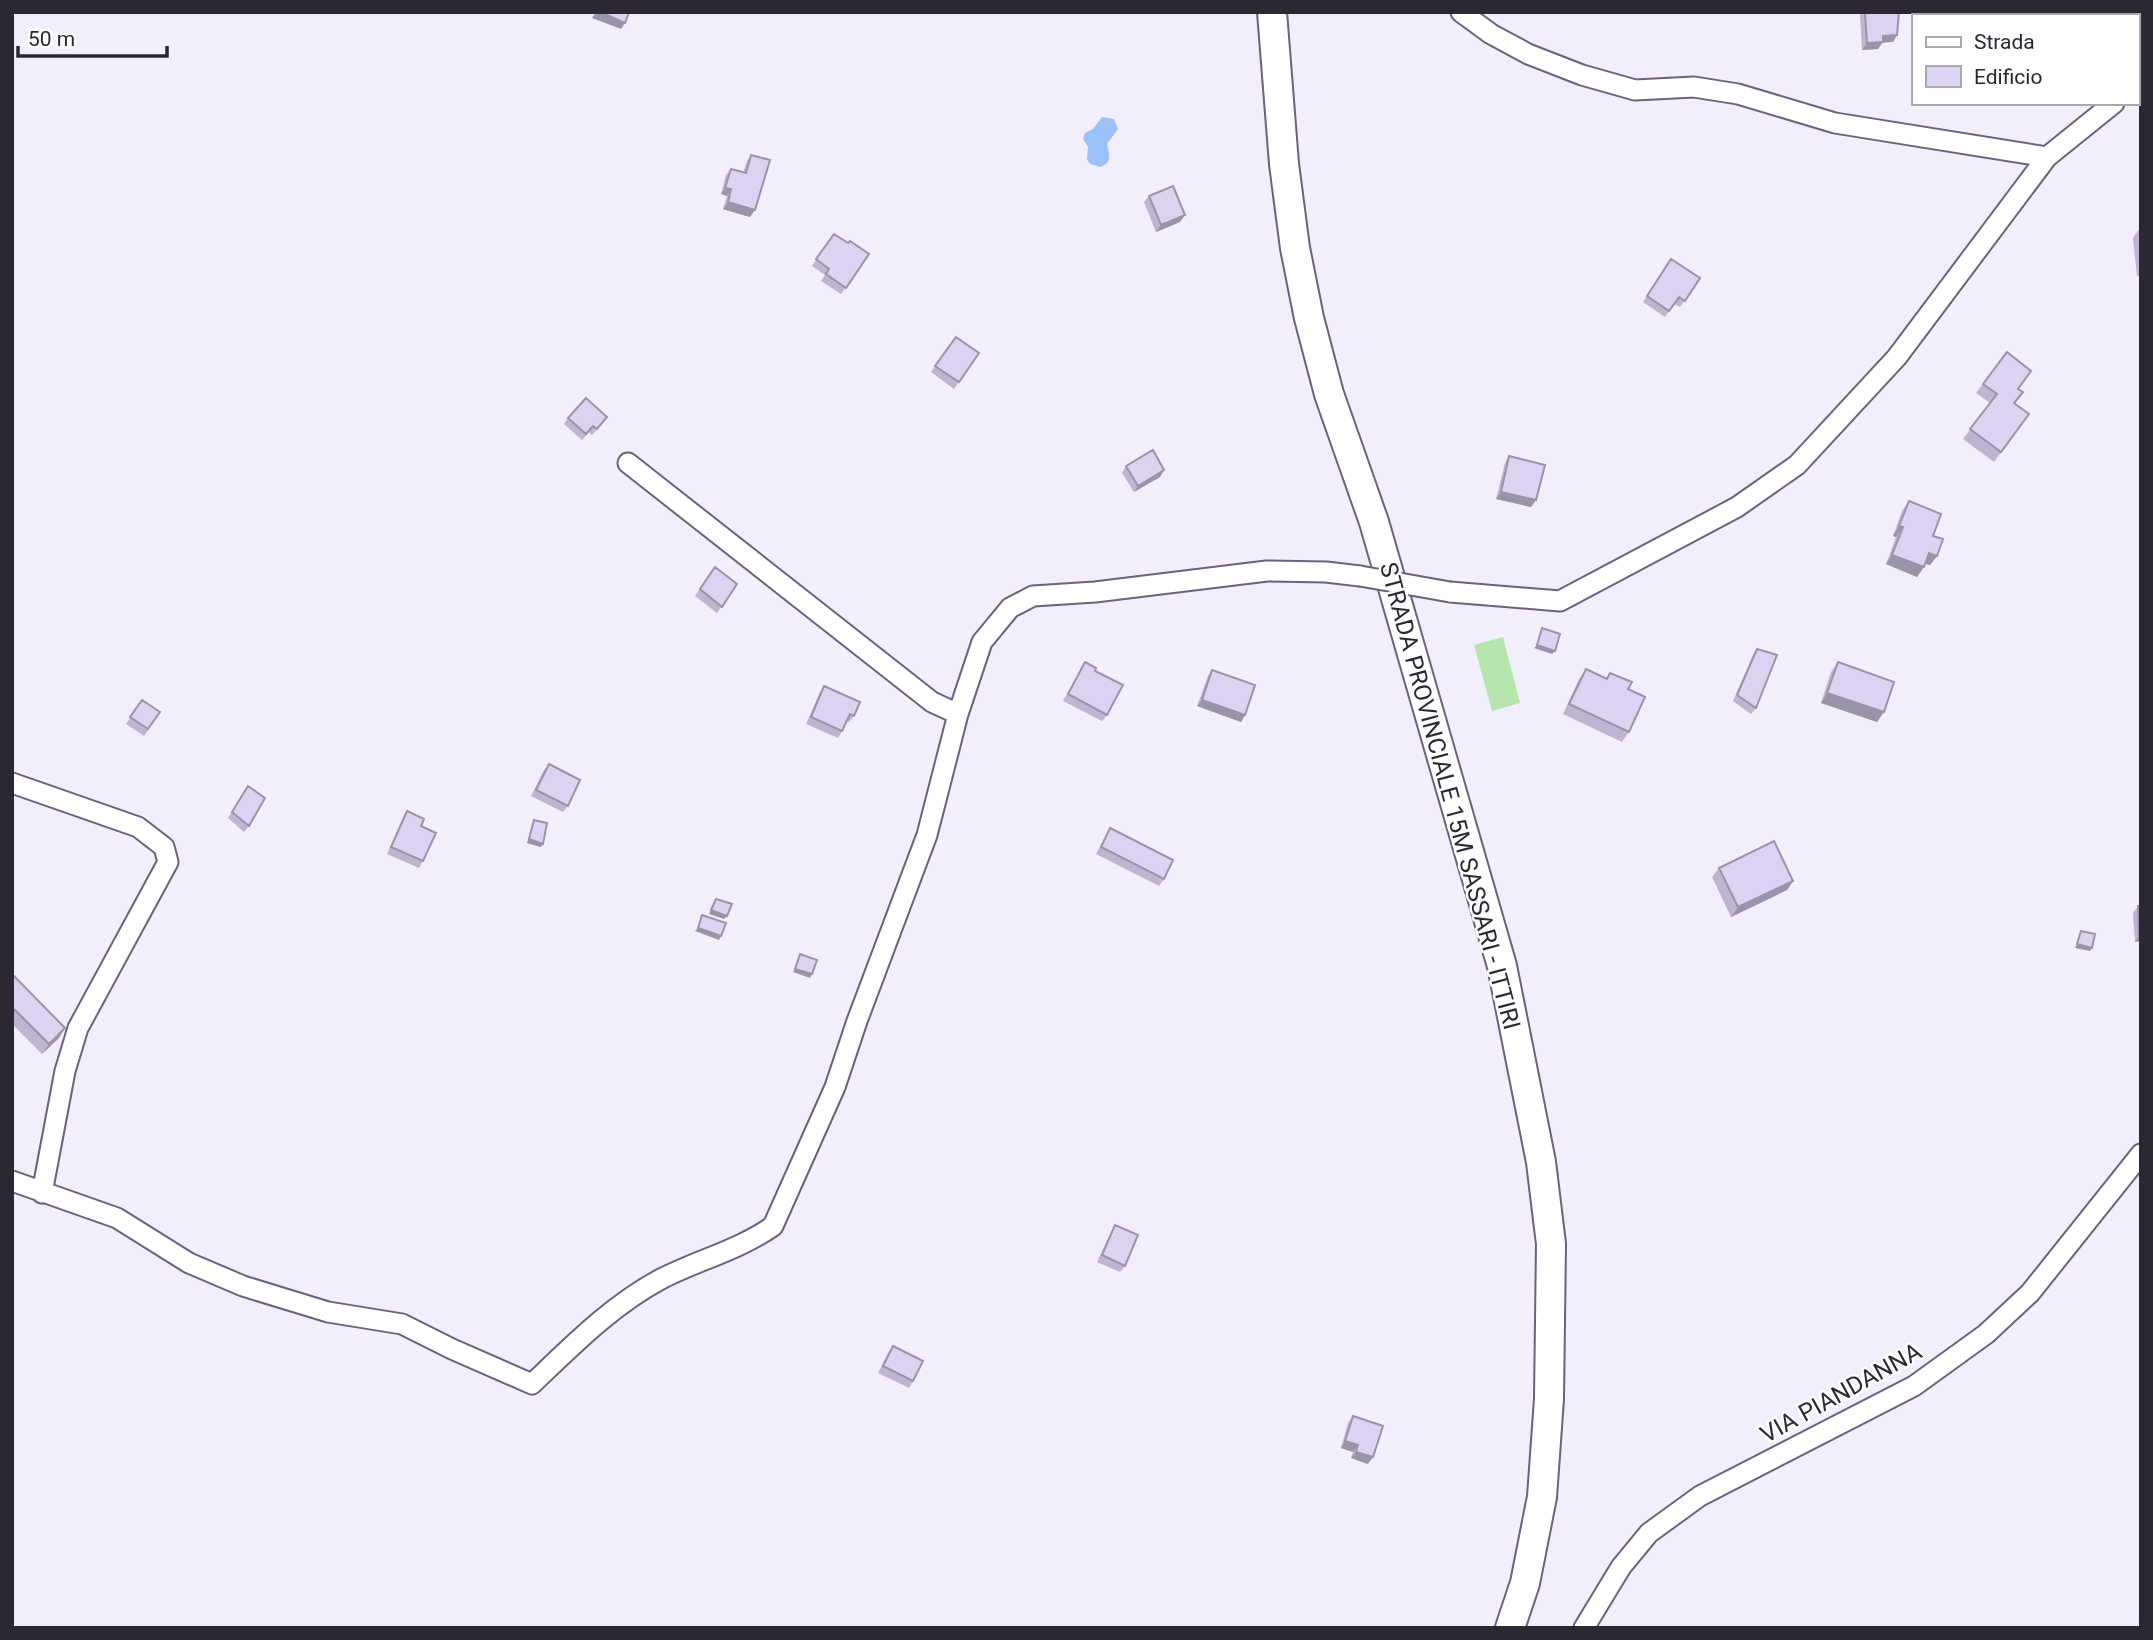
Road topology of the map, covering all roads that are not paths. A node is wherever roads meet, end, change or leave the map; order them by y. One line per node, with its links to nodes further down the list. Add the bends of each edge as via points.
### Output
1 (1272, 12): 11 (main road, STRADA PROVINCIALE 15M SASSARI - ITTIRI, via 1285,176 1308,318 1374,522 1502,966 1541,1162 1551,1244 1549,1399 1543,1485 1525,1583)
2 (1461, 12): 4 (street, via 1528,54 1635,90 1694,87 1738,94 1835,123)
3 (2112, 105): 4 (street)
4 (2047, 157): 6 (street, bridge, via 1897,357 1797,466 1737,507 1616,573 1560,601 1450,592 1326,572 1267,571 1033,596 1010,608 982,642)
5 (628, 463): 6 (street, via 932,702)
6 (958, 714): 10 (street, via 926,835 835,1087 773,1226 752,1241 631,1298 532,1384 402,1324 328,1312 243,1286 189,1263 117,1219)
7 (12, 783): 10 (street, via 138,827 164,847 168,862 78,1028 65,1071)
8 (2141, 1154): 12 (street, VIA PIANDANNA, via 2030,1293 1986,1334 1914,1386 1700,1496 1649,1533 1621,1567)
9 (12, 1181): 10 (street)
10 (42, 1193)
11 (1510, 1628)
12 (1584, 1628)

